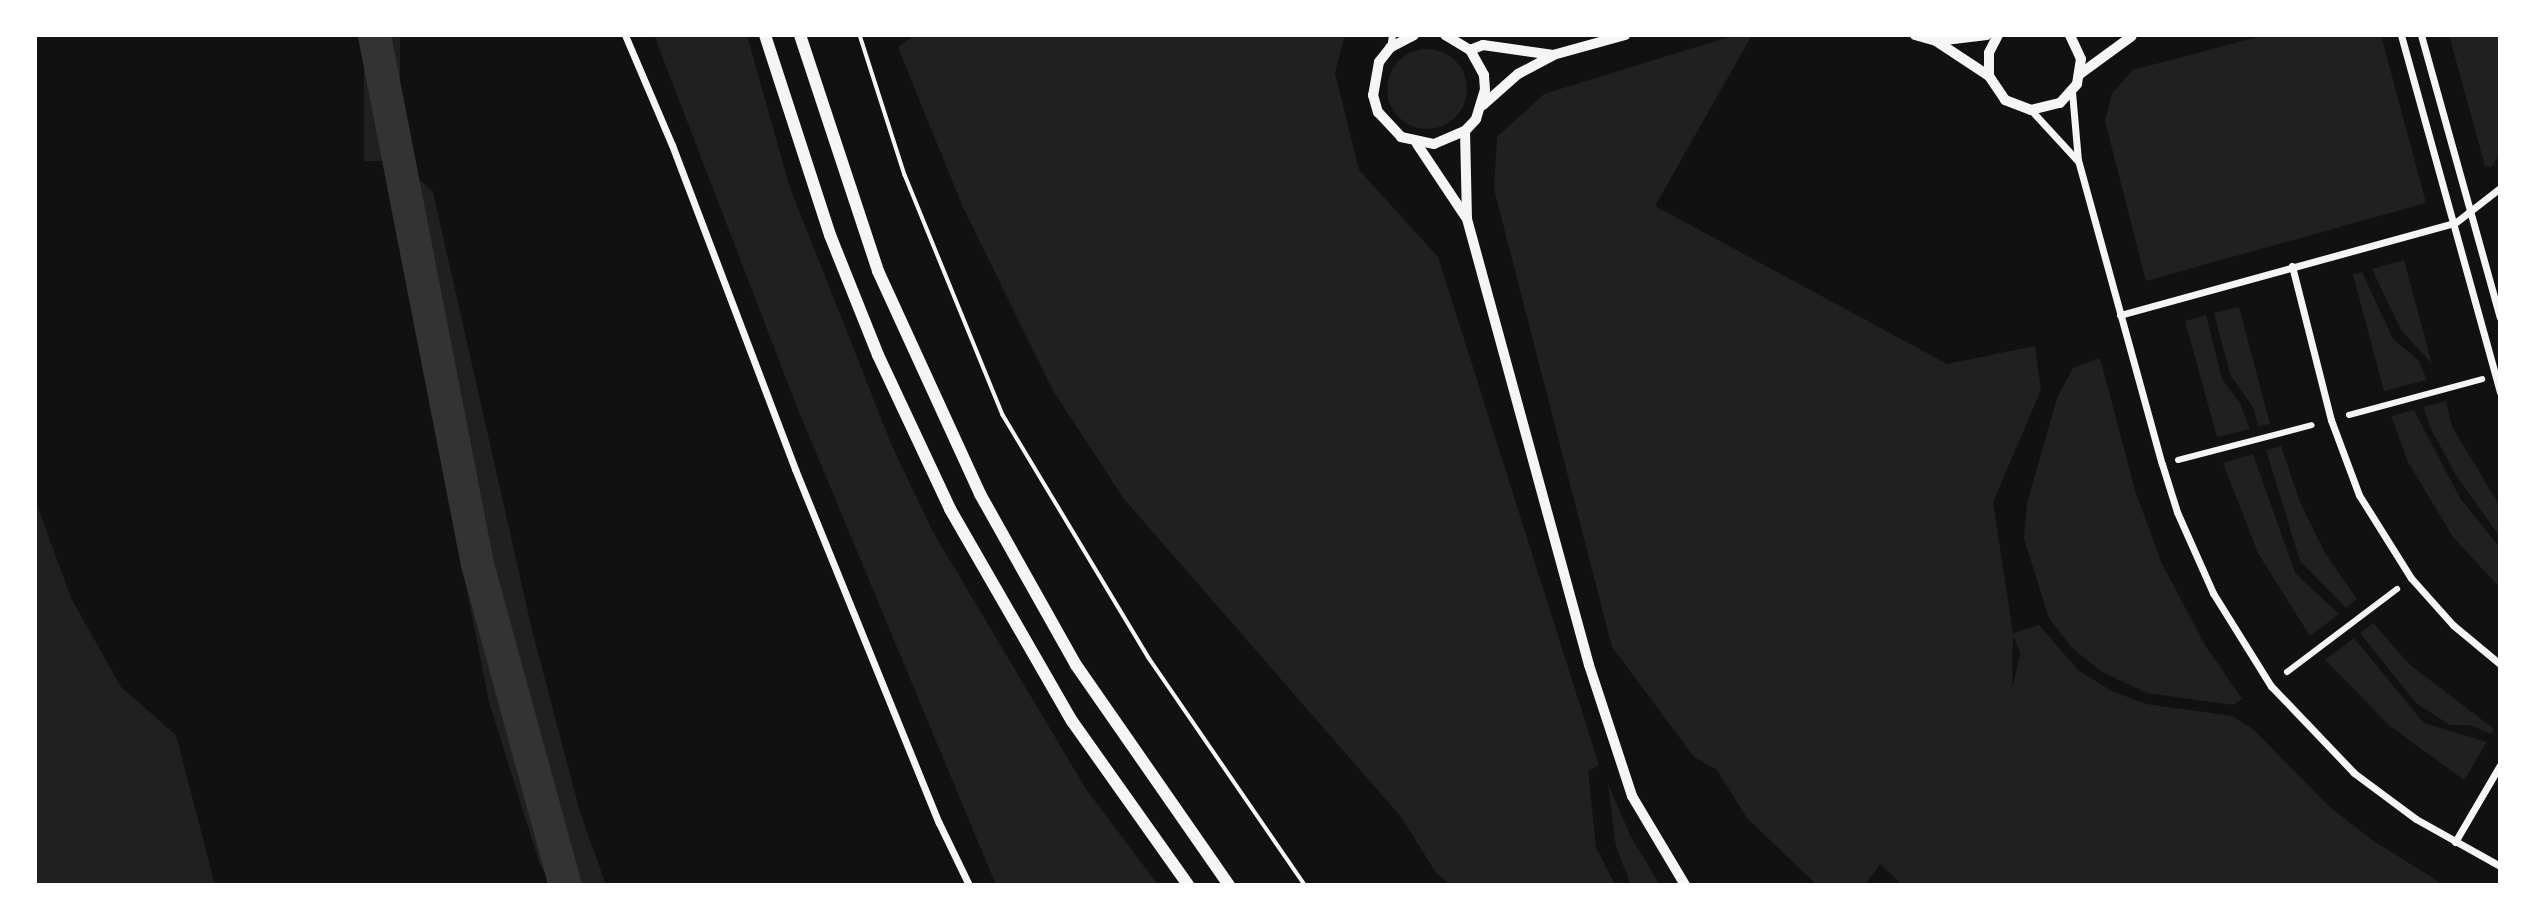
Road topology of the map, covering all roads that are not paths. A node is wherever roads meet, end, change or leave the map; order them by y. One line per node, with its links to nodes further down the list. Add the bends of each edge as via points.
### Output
1 (625, 35): 45 (street, via 672,145 805,495 939,823)
2 (765, 35): 46 (main road, via 830,235 878,355 950,509 1072,721)
3 (800, 35): 47 (main road, via 878,271 980,494 1076,665)
4 (1392, 35): 16 (street)
5 (1414, 35): 16 (street)
6 (1445, 35): 17 (street)
7 (1625, 35): 18 (street)
8 (1915, 35): 15 (street)
9 (1987, 35): 15 (street)
10 (1998, 35): 20 (street, via 1989,53)
11 (2070, 35): 19 (street, via 2081,59)
12 (2131, 35): 19 (street)
13 (2402, 35): 30 (street)
14 (2420, 35): 28 (street)
15 (1936, 41): 20 (street)
16 (1390, 48): 25 (street, via 1379,62 1373,95 1388,126)
17 (1470, 50): 18 (street, via 1483,46); 22 (street, via 1484,75)
18 (1553, 55): 22 (street, via 1518,74)
19 (2080, 74): 21 (street)
20 (1989, 76): 23 (street, via 2005,100)
21 (2072, 92): 23 (street, via 2060,103); 26 (street)
22 (1483, 105): 24 (street)
23 (2031, 110): 26 (street)
24 (1465, 131): 25 (street, via 1451,141); 29 (street)
25 (1417, 144): 29 (street)
26 (2078, 160): 32 (street)
27 (2500, 188): 28 (street)
28 (2473, 213): 30 (street); 33 (street)
29 (1467, 219): 48 (street, via 1589,665 1632,796)
30 (2455, 223): 31 (street); 35 (street)
31 (2292, 266): 32 (street); 40 (street, via 2331,420 2359,495 2411,578 2453,625)
32 (2120, 315): 43 (street, via 2177,512 2239,639 2271,686 2354,773)
33 (2500, 317)
34 (2482, 379): 36 (street)
35 (2500, 393)
36 (2349, 415)
37 (2312, 425): 38 (street)
38 (2178, 460)
39 (2397, 589): 41 (street)
40 (2500, 664)
41 (2287, 672)
42 (2500, 765): 43 (street)
43 (2455, 842): 44 (street)
44 (2500, 866)
45 (970, 885)
46 (1188, 885)
47 (1229, 885)
48 (1685, 885)

